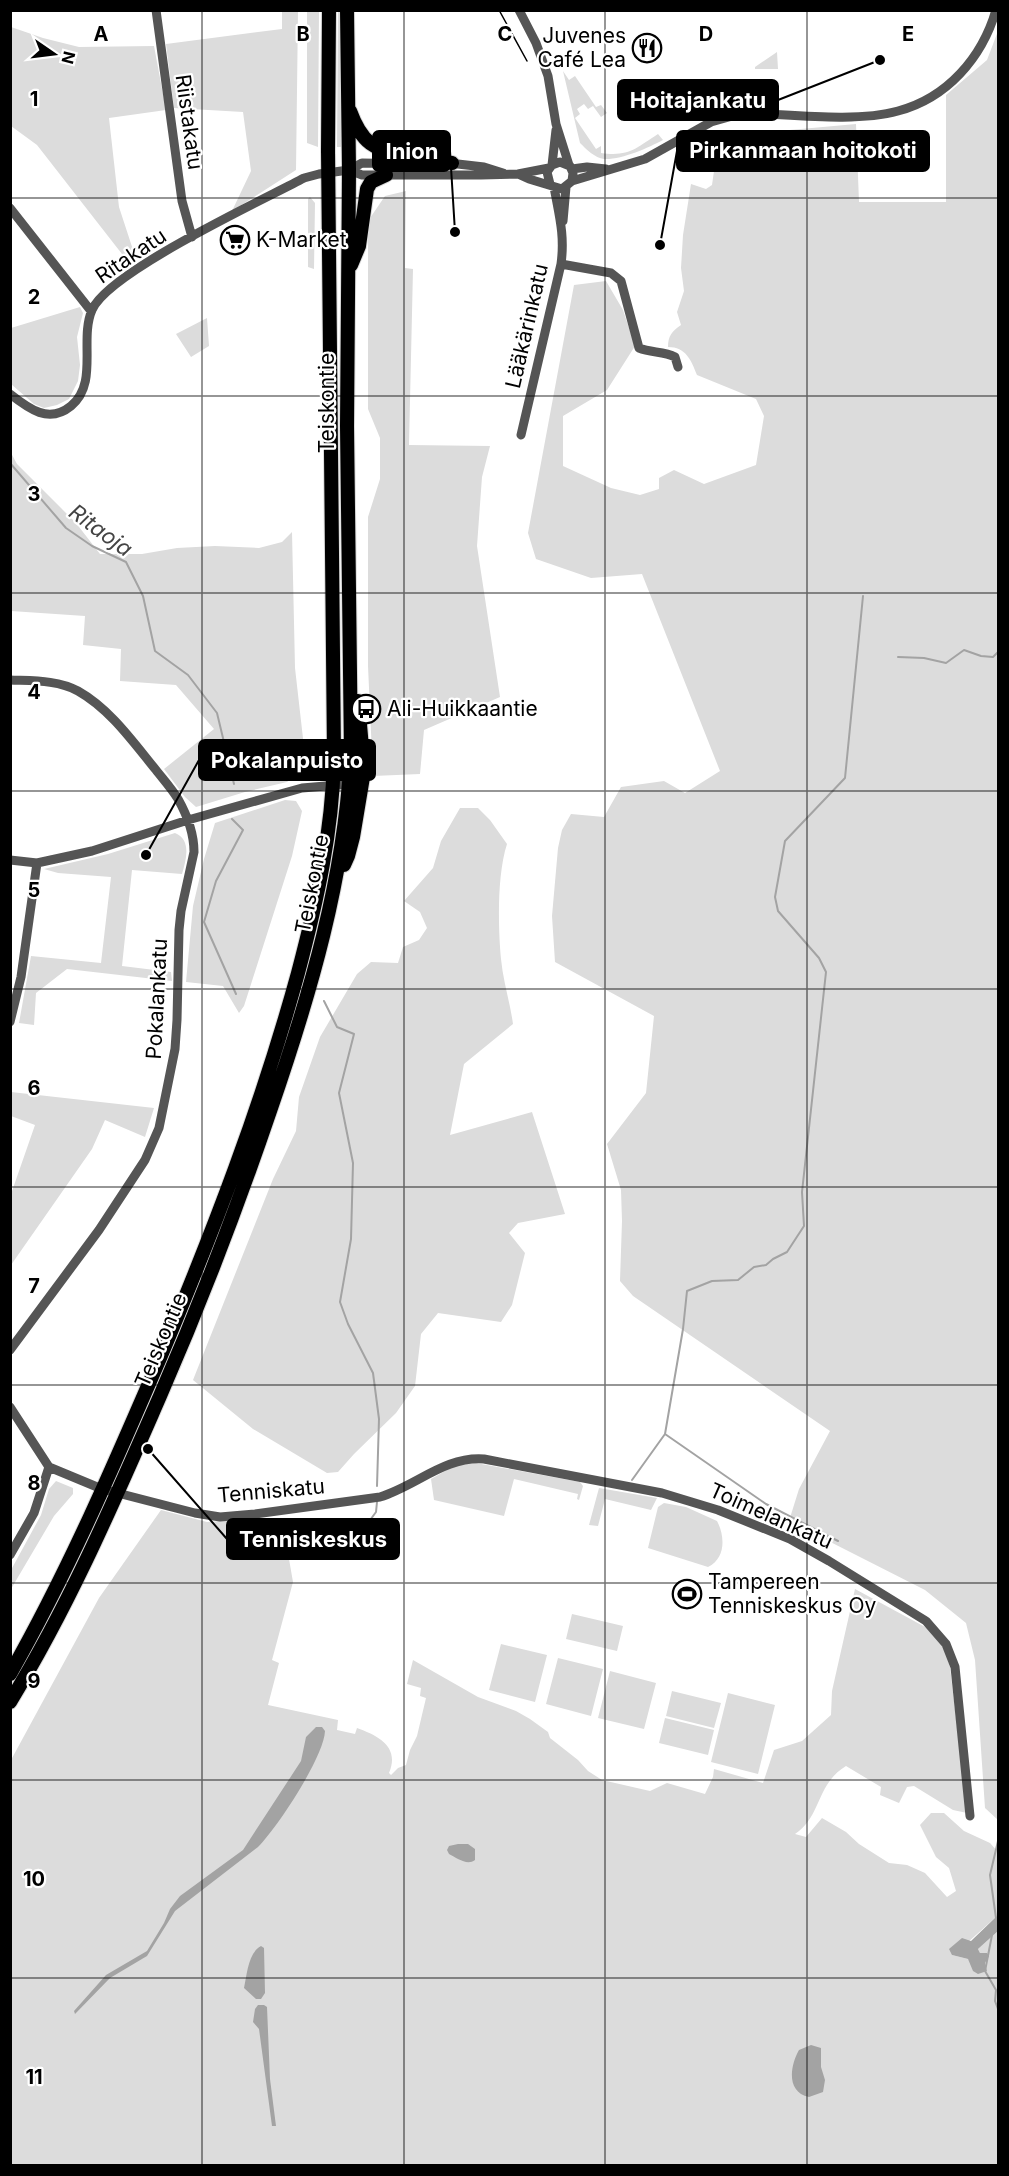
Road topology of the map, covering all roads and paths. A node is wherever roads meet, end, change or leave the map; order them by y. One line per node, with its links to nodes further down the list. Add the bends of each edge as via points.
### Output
1 (156, 10): 21 (street, Riistakatu, via 182,201)
2 (329, 10): 13 (highway, Teiskontie)
3 (347, 10): 6 (highway, Teiskontie)
4 (519, 10): 7 (street, via 548,76)
5 (996, 10): 11 (street, via 987,37 961,74 915,105 858,116 731,115 645,159)
6 (348, 107): 8 (highway, via 369,142 393,153); 12 (highway, Teiskontie)
7 (556, 124): 9 (street); 10 (street)
8 (452, 163): 12 (street, via 362,163); 14 (street)
9 (550, 166): 10 (street, via 560,162); 15 (street); 18 (street, via 547,177)
10 (570, 167): 11 (street); 17 (street)
11 (609, 169): 17 (street)
12 (349, 170): 13 (street, Ritakatu); 16 (street, via 362,175); 23 (highway, Teiskontie)
13 (328, 173): 21 (street, Ritakatu, via 304,178); 30 (highway, Teiskontie)
14 (503, 173): 15 (street); 16 (street)
15 (518, 174): 18 (street)
16 (387, 175): 23 (highway, via 371,182 367,189 359,246)
17 (569, 184): 18 (street); 20 (street, Lääkärinkatu)
18 (552, 186): 20 (street, Lääkärinkatu)
19 (10, 208): 24 (street)
20 (562, 224): 22 (street, Lääkärinkatu)
21 (192, 237): 24 (street, Ritakatu, via 115,283)
22 (561, 264): 25 (street, via 611,273 621,281 639,348 668,353 675,357); 27 (street, Lääkärinkatu)
23 (348, 273): 28 (highway, Teiskontie)
24 (91, 310): 26 (street, Ritakatu, via 85,382 77,400 55,414 44,414)
25 (678, 368)
26 (10, 394)
27 (521, 435)
28 (351, 679): 31 (highway, Teiskontie); 35 (highway, via 357,692 364,771 348,856)
29 (10, 681): 32 (street, Pokalankatu, via 64,685 96,704 136,745 178,798)
30 (333, 784): 31 (street); 32 (street, via 302,788); 40 (highway, Teiskontie, via 325,858 312,919 266,1079 214,1226)
31 (350, 784): 35 (highway, Teiskontie)
32 (188, 820): 34 (street, via 92,851); 37 (street, Pokalankatu, via 194,852 178,936 175,1049 159,1128 145,1160 99,1230)
33 (10, 860): 34 (street)
34 (37, 863): 36 (street, via 21,977)
35 (336, 879): 41 (highway, Teiskontie, via 317,963 240,1198)
36 (10, 1022)
37 (10, 1350)
38 (10, 1407): 39 (street)
39 (49, 1467): 40 (street); 43 (street, via 34,1513)
40 (102, 1489): 41 (street); 44 (highway, Teiskontie, via 45,1612)
41 (118, 1493): 42 (street, Tenniskatu, via 220,1517); 45 (highway, Teiskontie, via 58,1619)
42 (393, 1493): 46 (street, Toimelankatu, via 459,1460 484,1459 685,1498 790,1539 926,1621 946,1644 955,1667)
43 (10, 1555)
44 (10, 1674)
45 (10, 1702)
46 (970, 1816)

